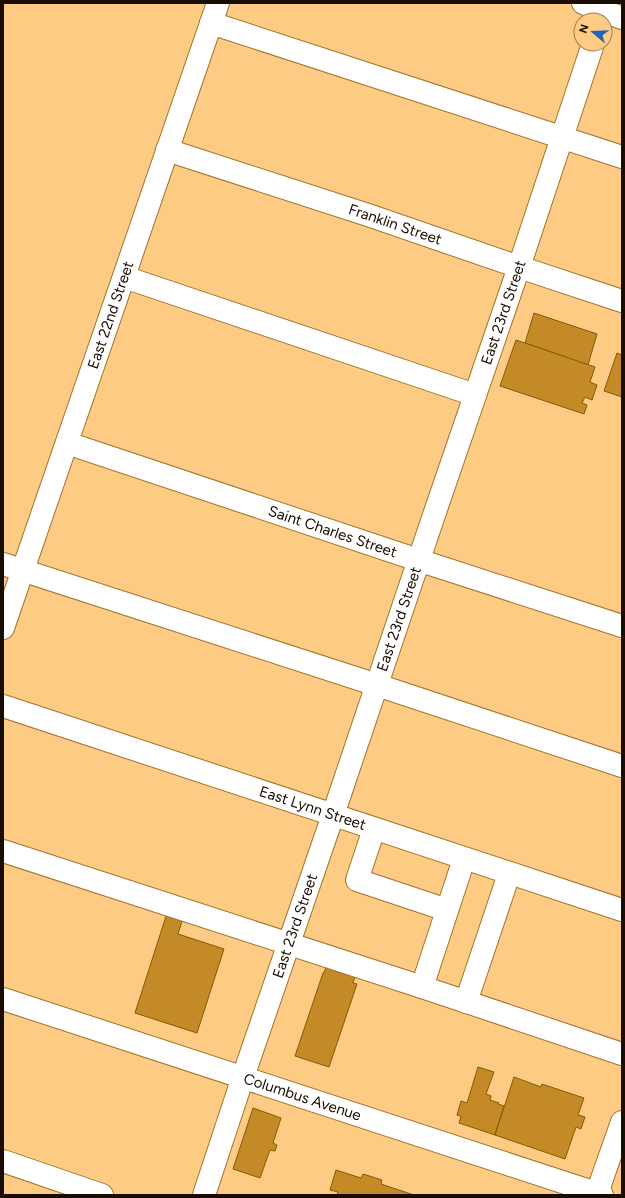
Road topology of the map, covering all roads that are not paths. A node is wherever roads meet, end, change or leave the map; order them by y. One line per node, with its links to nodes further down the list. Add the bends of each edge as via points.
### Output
1 (218, 3): 4 (street, East 22nd Street)
2 (583, 3): 3 (street)
3 (606, 12)
4 (211, 23): 6 (street); 7 (street, East 22nd Street)
5 (590, 52): 6 (street, East 23rd Street)
6 (562, 138): 8 (street); 9 (street, East 23rd Street)
7 (167, 150): 9 (street, Franklin Street); 10 (street, East 22nd Street)
8 (622, 158)
9 (519, 267): 11 (street, Franklin Street); 12 (street, East 23rd Street)
10 (124, 277): 12 (street); 13 (street, East 22nd Street)
11 (622, 301)
12 (475, 395): 14 (street, East 23rd Street)
13 (67, 443): 14 (street, Saint Charles Street); 15 (street, East 22nd Street)
14 (418, 560): 16 (street, Saint Charles Street); 18 (street, East 23rd Street)
15 (13, 567): 17 (street, East 22nd Street); 18 (street)
16 (622, 626)
17 (3, 628)
18 (377, 685): 20 (street); 21 (street, East 23rd Street)
19 (3, 706): 21 (street, East Lynn Street)
20 (622, 766)
21 (333, 815): 22 (street, East Lynn Street); 28 (street, East 23rd Street)
22 (374, 829): 24 (street, East Lynn Street); 26 (street, via 357,880)
23 (3, 851): 28 (street)
24 (464, 859): 25 (street, East Lynn Street); 26 (street)
25 (509, 874): 27 (street, East Lynn Street); 31 (street)
26 (447, 910): 29 (street)
27 (622, 910)
28 (288, 943): 29 (street); 33 (street, East 23rd Street)
29 (422, 987): 31 (street)
30 (3, 999): 33 (street, Columbus Avenue)
31 (466, 1002): 32 (street)
32 (622, 1054)
33 (243, 1077): 36 (street, Columbus Avenue); 38 (street, East 23rd Street)
34 (622, 1122): 36 (street)
35 (3, 1161): 37 (street)
36 (600, 1194)
37 (102, 1195)
38 (204, 1195)

